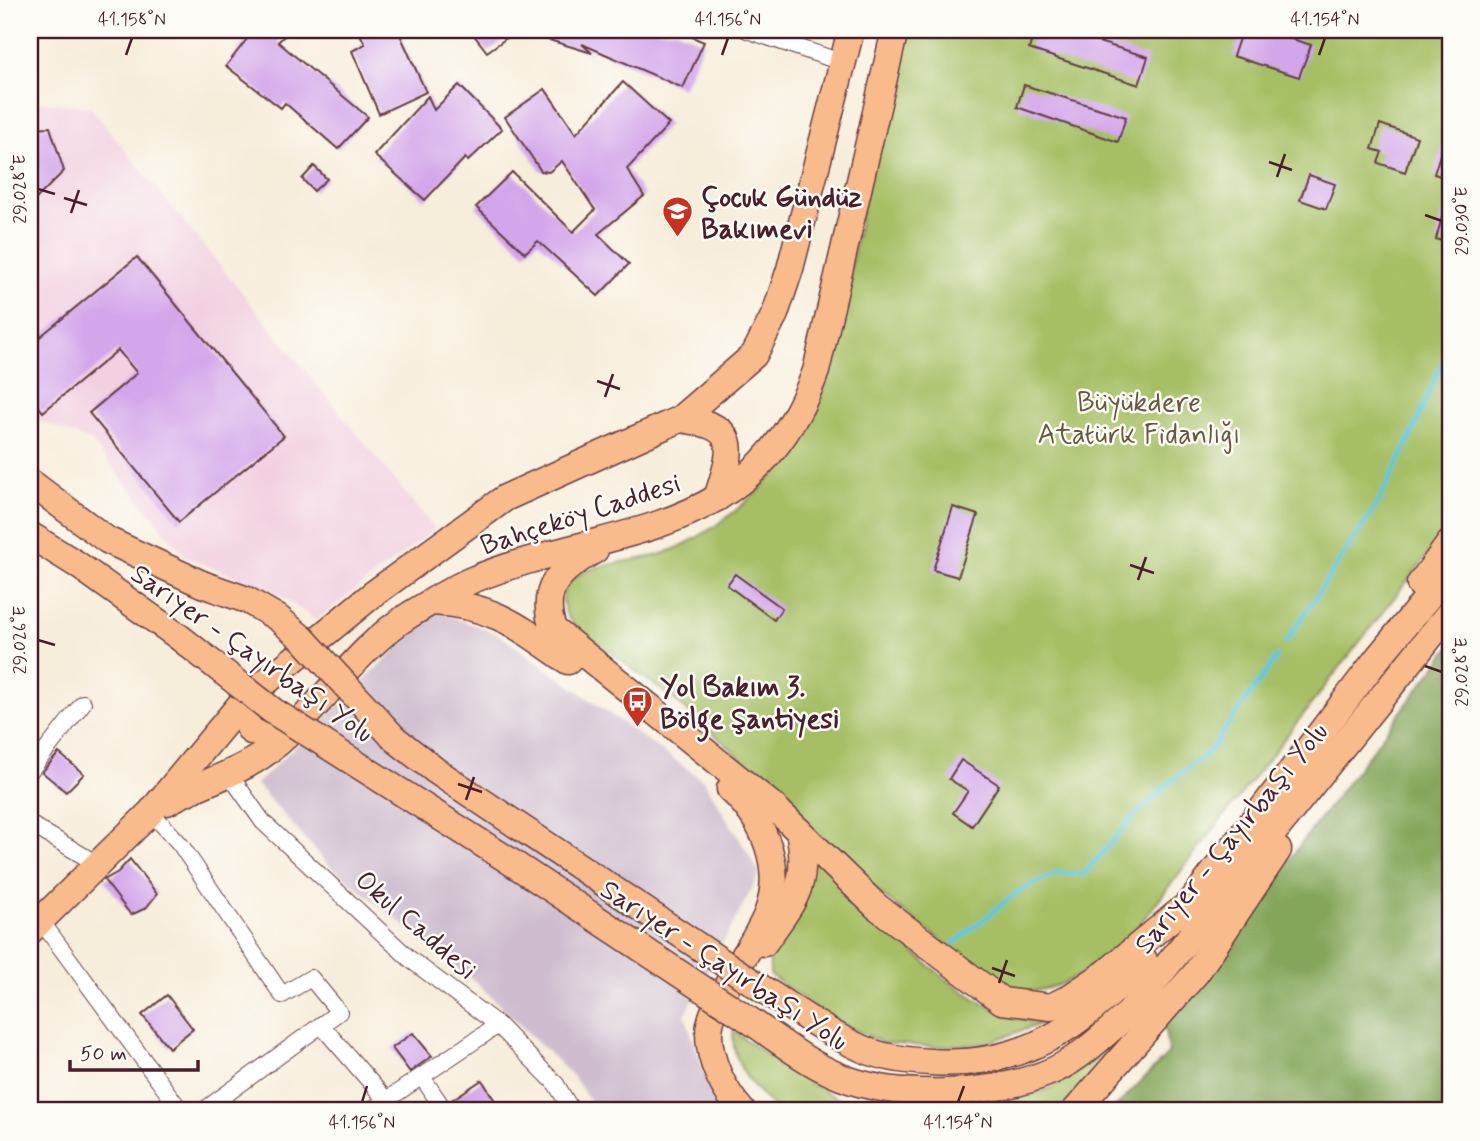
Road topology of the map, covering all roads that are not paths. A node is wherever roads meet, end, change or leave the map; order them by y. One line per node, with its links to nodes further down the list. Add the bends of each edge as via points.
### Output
1 (747, 30): 4 (street)
2 (851, 30): 4 (main road, Bahçeköy Caddesi)
3 (895, 30): 7 (main road, Bahçeköy Caddesi, via 822,348 804,403 766,458)
4 (841, 62): 5 (main road, Bahçeköy Caddesi, via 790,269 766,335 754,355)
5 (680, 419): 7 (main road, via 715,426 725,435 727,467); 15 (main road, Bahçeköy Caddesi, via 505,499 372,595)
6 (30, 482): 26 (main road, Sarıyer - Çayırbaşı Yolu, bridge, via 107,540 247,600 278,618 396,739 436,771 761,988 866,1050 908,1061 957,1064 1020,1053 1060,1034 1088,1013 1158,945)
7 (717, 498): 9 (main road, Bahçeköy Caddesi, via 675,520)
8 (30, 535): 31 (main road, Sarıyer - Çayırbaşı Yolu, bridge, via 179,637 273,711 516,865 818,1067 842,1078)
9 (614, 540): 12 (main road, Bahçeköy Caddesi, via 542,557 471,581); 24 (main road, via 579,559 557,578 546,609 553,629)
10 (1450, 543): 14 (main road, Sarıyer - Çayırbaşı Yolu)
11 (1450, 570): 14 (main road, Sarıyer - Çayırbaşı Yolu)
12 (432, 602): 19 (main road, Bahçeköy Caddesi, via 396,623); 38 (main road, via 479,607 509,620 580,669 719,778 760,823 774,879 767,913 716,1007 709,1033 716,1071)
13 (1450, 612): 16 (main road, Sarıyer - Çayırbaşı Yolu)
14 (1377, 659): 26 (main road, Sarıyer - Çayırbaşı Yolu)
15 (245, 699): 18 (main road, Bahçeköy Caddesi); 19 (main road, via 242,716 251,731)
16 (1383, 699): 31 (main road, Sarıyer - Çayırbaşı Yolu, via 1129,1013 1090,1047 1054,1070 1016,1084 974,1090); 41 (main road, via 1196,973)
17 (83, 703): 20 (street)
18 (220, 727): 21 (main road, via 218,760); 22 (main road, Bahçeköy Caddesi)
19 (279, 742): 21 (main road, Bahçeköy Caddesi, via 248,767)
20 (30, 771)
21 (229, 774): 22 (main road, Bahçeköy Caddesi, via 195,786); 28 (street, Okul Caddesi, via 263,822 401,950)
22 (151, 812): 25 (main road, Bahçeköy Caddesi); 29 (street, via 180,844 282,995 311,978 339,1012)
23 (30, 824): 25 (street)
24 (799, 831): 26 (main road, via 876,906 1002,1001 1051,1007 1067,999 1106,973); 39 (main road, via 804,855 802,883 732,994 721,1033 730,1073)
25 (97, 864): 27 (main road, Bahçeköy Caddesi)
26 (1192, 901)
27 (35, 926): 33 (street)
28 (498, 1025): 30 (street); 37 (street, Okul Caddesi, via 556,1084)
29 (321, 1026): 32 (street); 34 (street)
30 (422, 1077): 32 (street); 36 (street)
31 (903, 1090): 40 (main road)
32 (386, 1100): 35 (street)
33 (181, 1111)
34 (203, 1111)
35 (370, 1111)
36 (444, 1111)
37 (572, 1111)
38 (742, 1111)
39 (759, 1111)
40 (950, 1111)
41 (1076, 1111)

